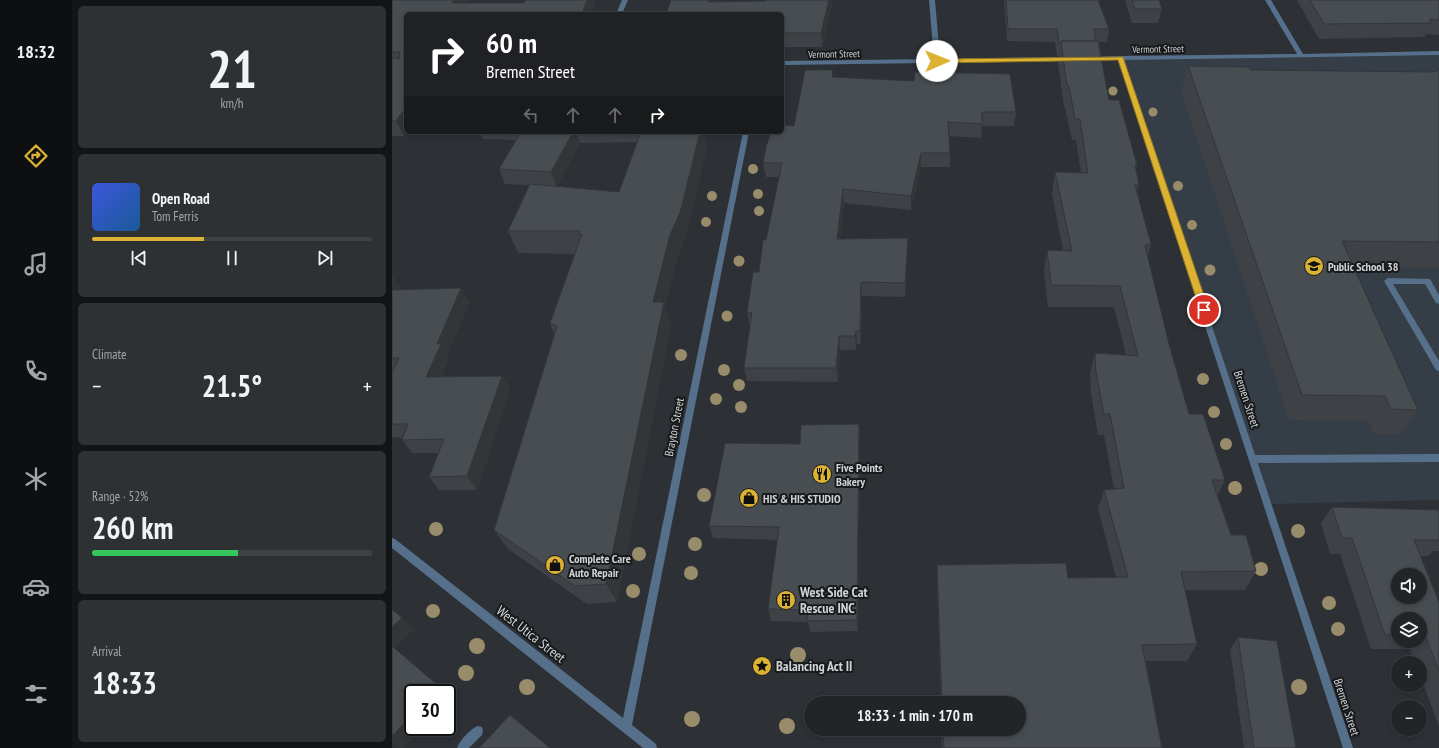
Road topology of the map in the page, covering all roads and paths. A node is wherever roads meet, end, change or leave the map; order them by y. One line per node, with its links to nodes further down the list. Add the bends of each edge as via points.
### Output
1 (625, 0): 4 (street)
2 (932, 0): 10 (street)
3 (1268, 0): 6 (street)
4 (621, 12)
5 (1439, 53): 6 (street, Vermont Street)
6 (1301, 55): 7 (street, Vermont Street)
7 (1120, 58): 9 (street, Vermont Street); 15 (street, Bremen Street)
8 (1076, 59): 10 (street, Vermont Street)
9 (1084, 59)
10 (937, 61): 11 (street, Vermont Street)
11 (784, 63)
12 (746, 134): 18 (street, Brayton Street)
13 (1439, 301): 14 (street, via 1427,281 1388,281)
14 (1439, 368)
15 (1254, 458): 16 (street); 22 (street, Bremen Street)
16 (1439, 458)
17 (392, 542): 18 (street, West Utica Street)
18 (626, 727): 21 (street, West Utica Street)
19 (478, 730): 20 (street)
20 (462, 748)
21 (652, 748)
22 (1348, 748)

